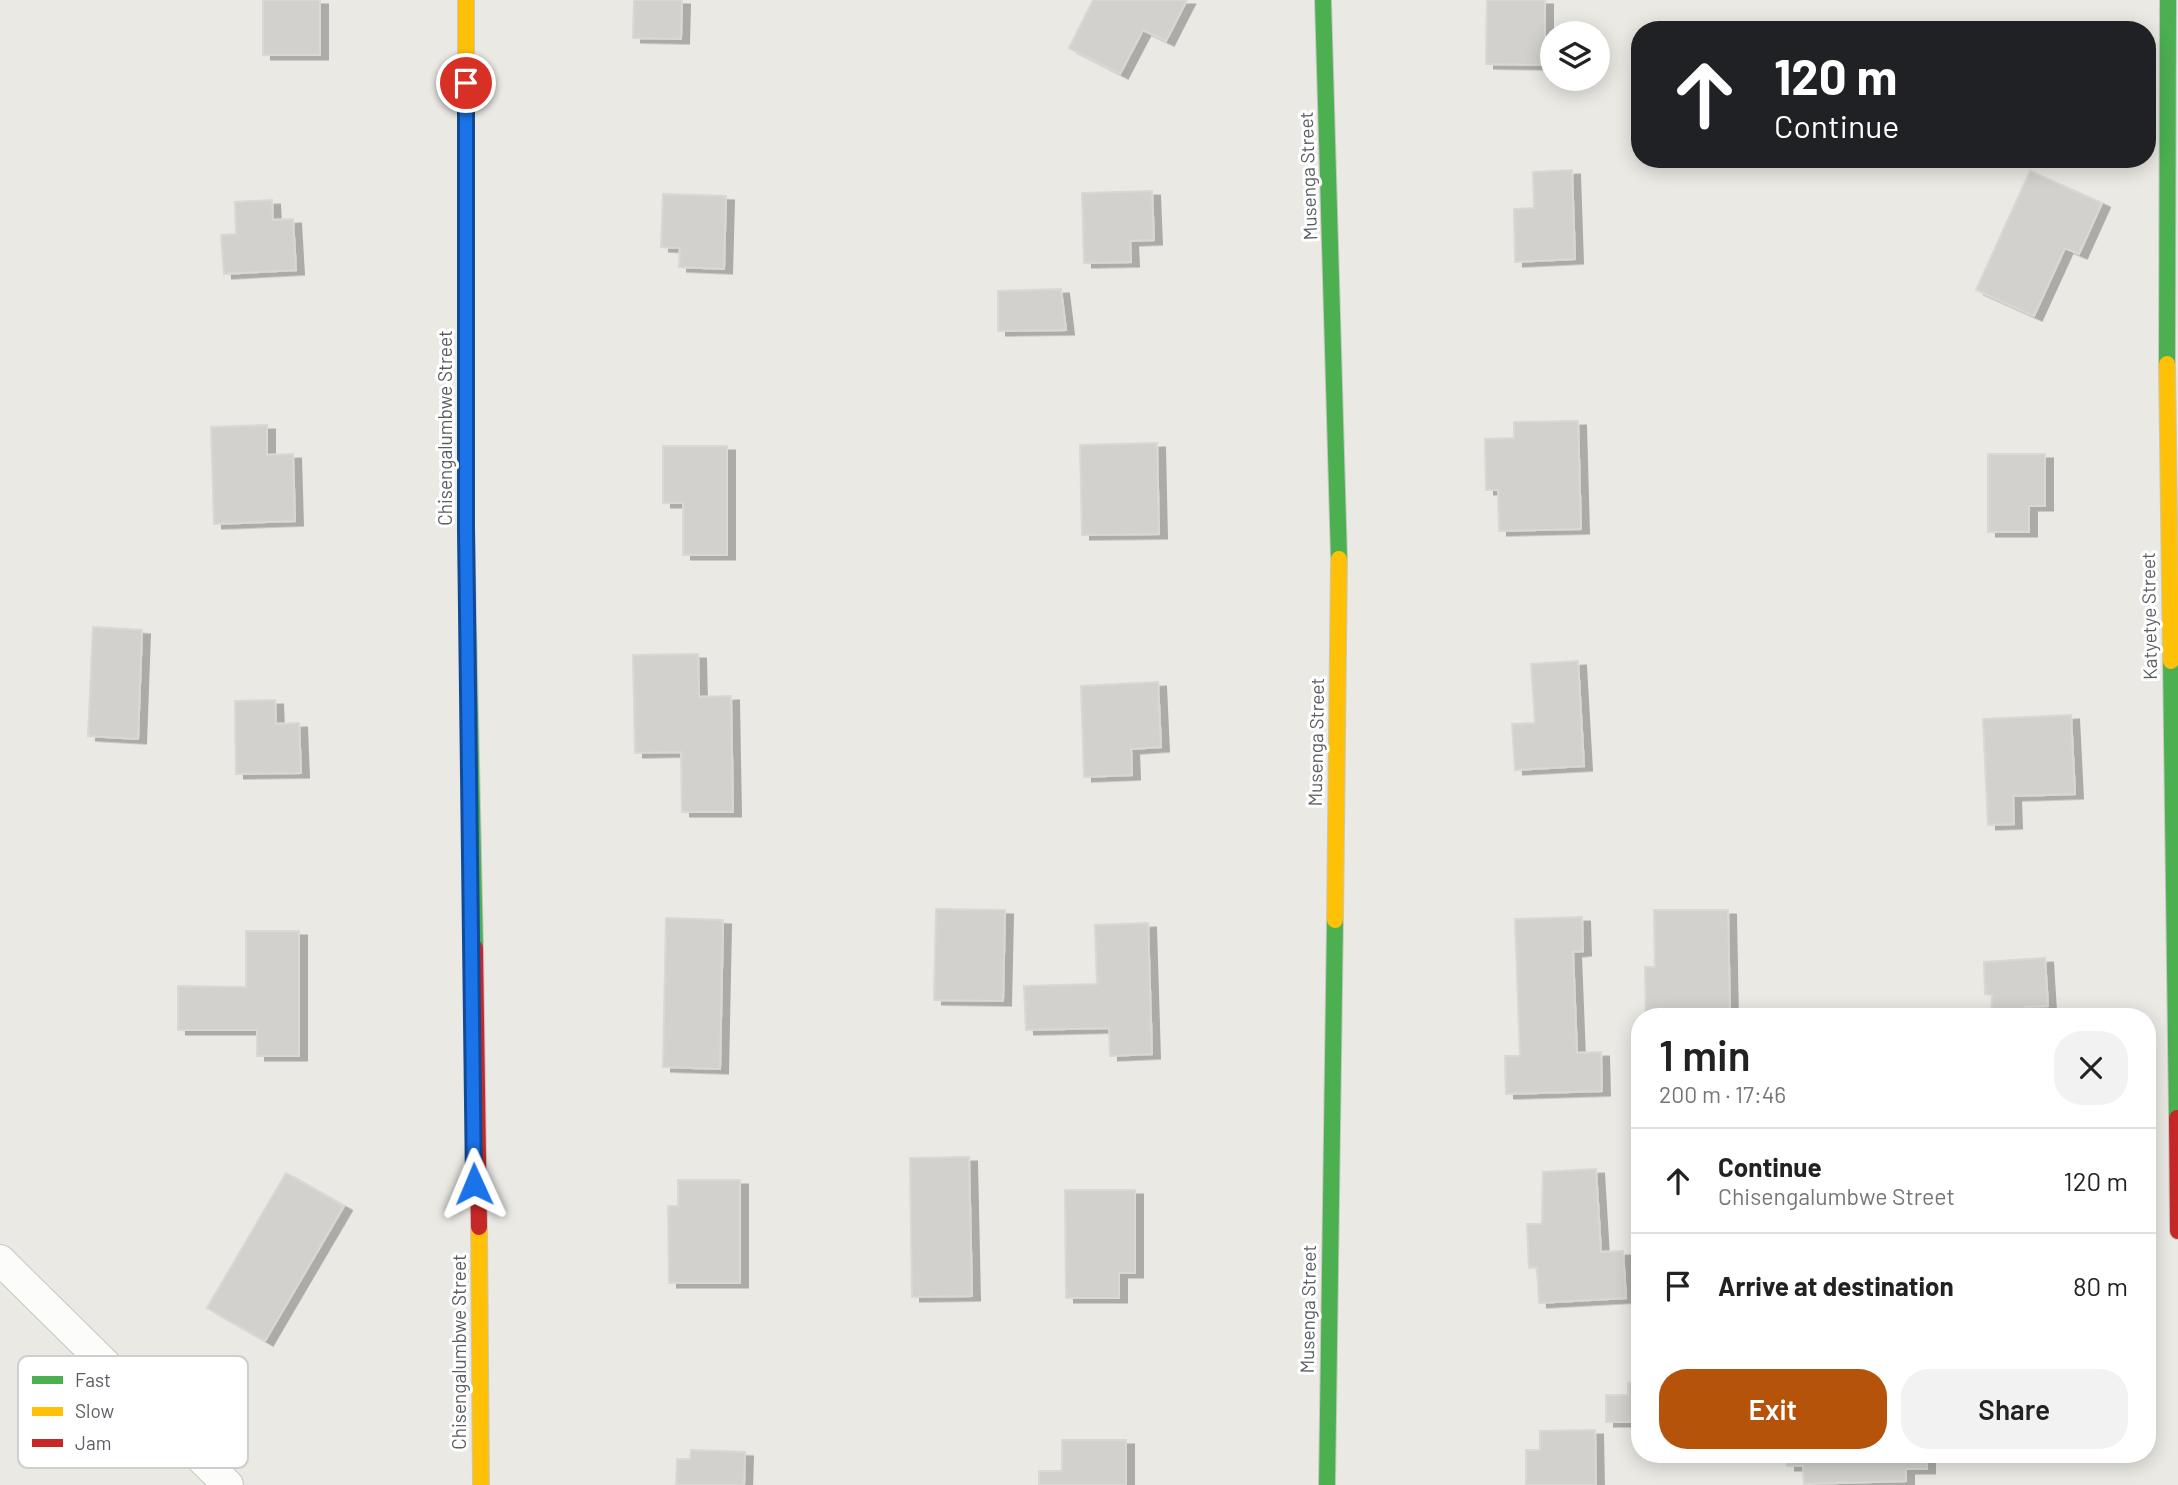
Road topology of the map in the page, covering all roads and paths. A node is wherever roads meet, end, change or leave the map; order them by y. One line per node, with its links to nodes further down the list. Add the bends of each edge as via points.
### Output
1 (466, 0): 4 (street, Chisengalumbwe Street)
2 (1323, 0): 11 (street, Musenga Street, via 1340,522)
3 (2168, 0): 5 (street, Katyetye Street, via 2165,227)
4 (466, 528): 10 (street)
5 (2178, 1231)
6 (0, 1260): 7 (street)
7 (97, 1356)
8 (211, 1468): 9 (street)
9 (228, 1485)
10 (479, 1485)
11 (1327, 1485)

